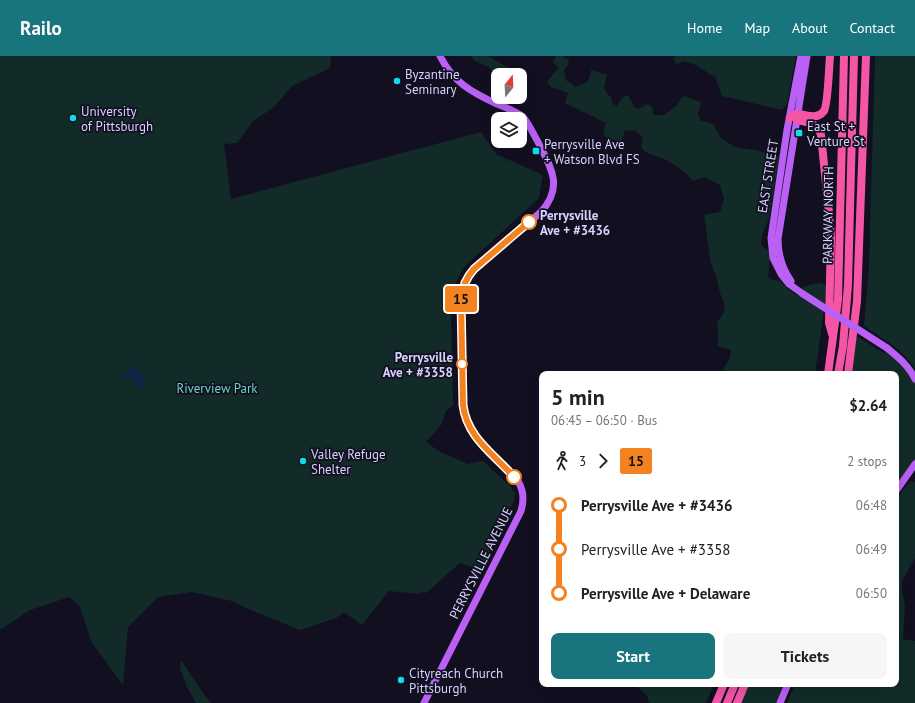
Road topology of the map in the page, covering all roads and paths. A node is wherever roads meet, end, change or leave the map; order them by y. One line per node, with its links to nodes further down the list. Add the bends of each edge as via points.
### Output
1 (440, 56): 20 (main road, PERRYSVILLE AVENUE, via 450,72 466,87 516,112 524,119 549,164 554,182 552,196 541,212 474,269 462,289 463,405 467,422 476,438 519,483 524,499 521,511)
2 (801, 56): 8 (main road, EAST STREET)
3 (807, 56): 8 (main road, EAST STREET)
4 (830, 56): 8 (highway, via 825,110 816,116)
5 (844, 56): 9 (highway, PARKWAY NORTH, via 838,292)
6 (854, 56): 11 (highway, via 848,285)
7 (866, 56): 12 (highway, via 857,301)
8 (795, 117): 9 (highway, via 816,126 821,134 830,219 829,323); 13 (main road, EAST STREET, bridge, via 778,239 782,265 801,292 887,348 897,356)
9 (833, 339): 10 (highway, PARKWAY NORTH)
10 (828, 371)
11 (839, 371)
12 (848, 371)
13 (915, 379)
14 (915, 464): 15 (main road)
15 (899, 486)
16 (723, 687): 21 (highway)
17 (734, 687): 22 (highway)
18 (744, 687): 23 (highway)
19 (787, 687): 24 (main road)
20 (424, 703)
21 (716, 703)
22 (727, 703)
23 (737, 703)
24 (780, 703)

